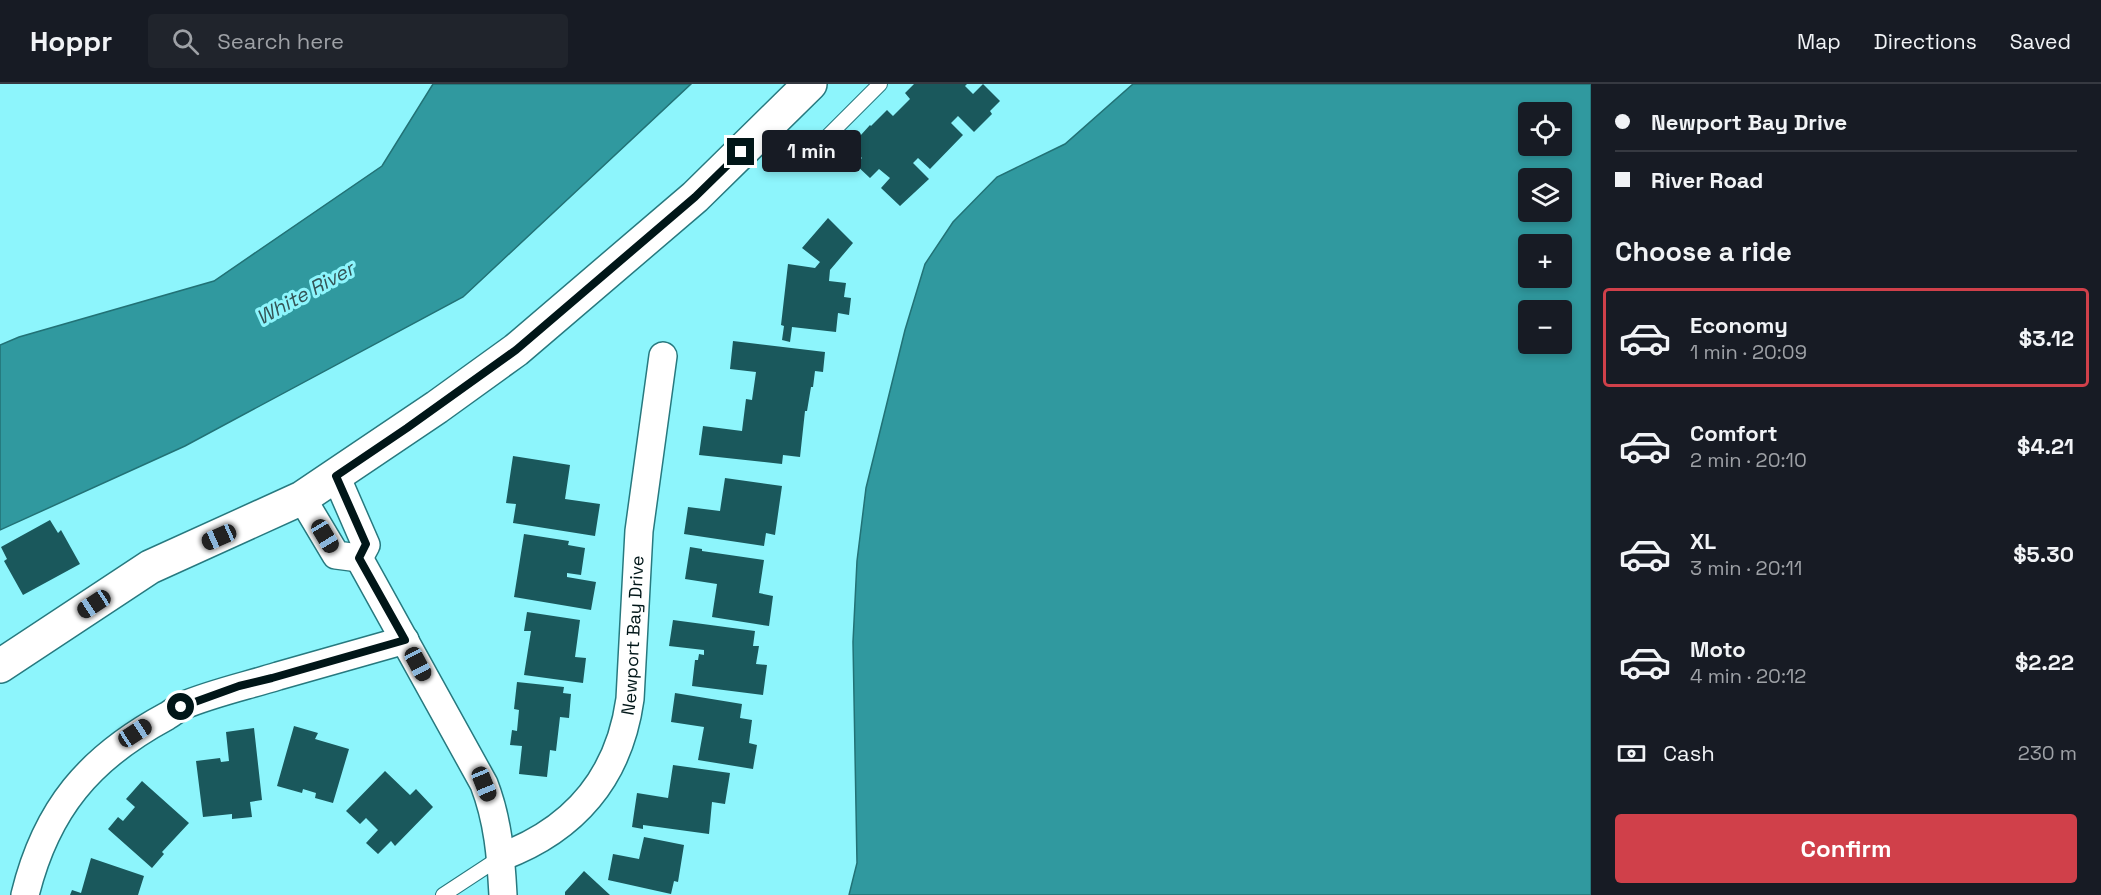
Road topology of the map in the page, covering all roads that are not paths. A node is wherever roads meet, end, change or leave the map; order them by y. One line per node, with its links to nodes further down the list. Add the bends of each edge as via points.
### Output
1 (810, 84): 5 (street, via 695,197 516,350)
2 (880, 84): 3 (lane)
3 (825, 139)
4 (663, 356): 10 (street, Newport Bay Drive, via 639,531 630,699 622,734 611,763 585,802 543,838)
5 (336, 476): 6 (street); 7 (street, via 366,544)
6 (302, 498): 7 (street, via 336,555); 9 (street, via 150,567)
7 (359, 558): 8 (street)
8 (405, 640): 10 (street, via 484,784); 11 (street, via 239,686 181,707 122,742 89,772 60,809 39,851)
9 (0, 666)
10 (501, 857): 12 (lane); 13 (street)
11 (25, 895)
12 (443, 895)
13 (503, 895)

